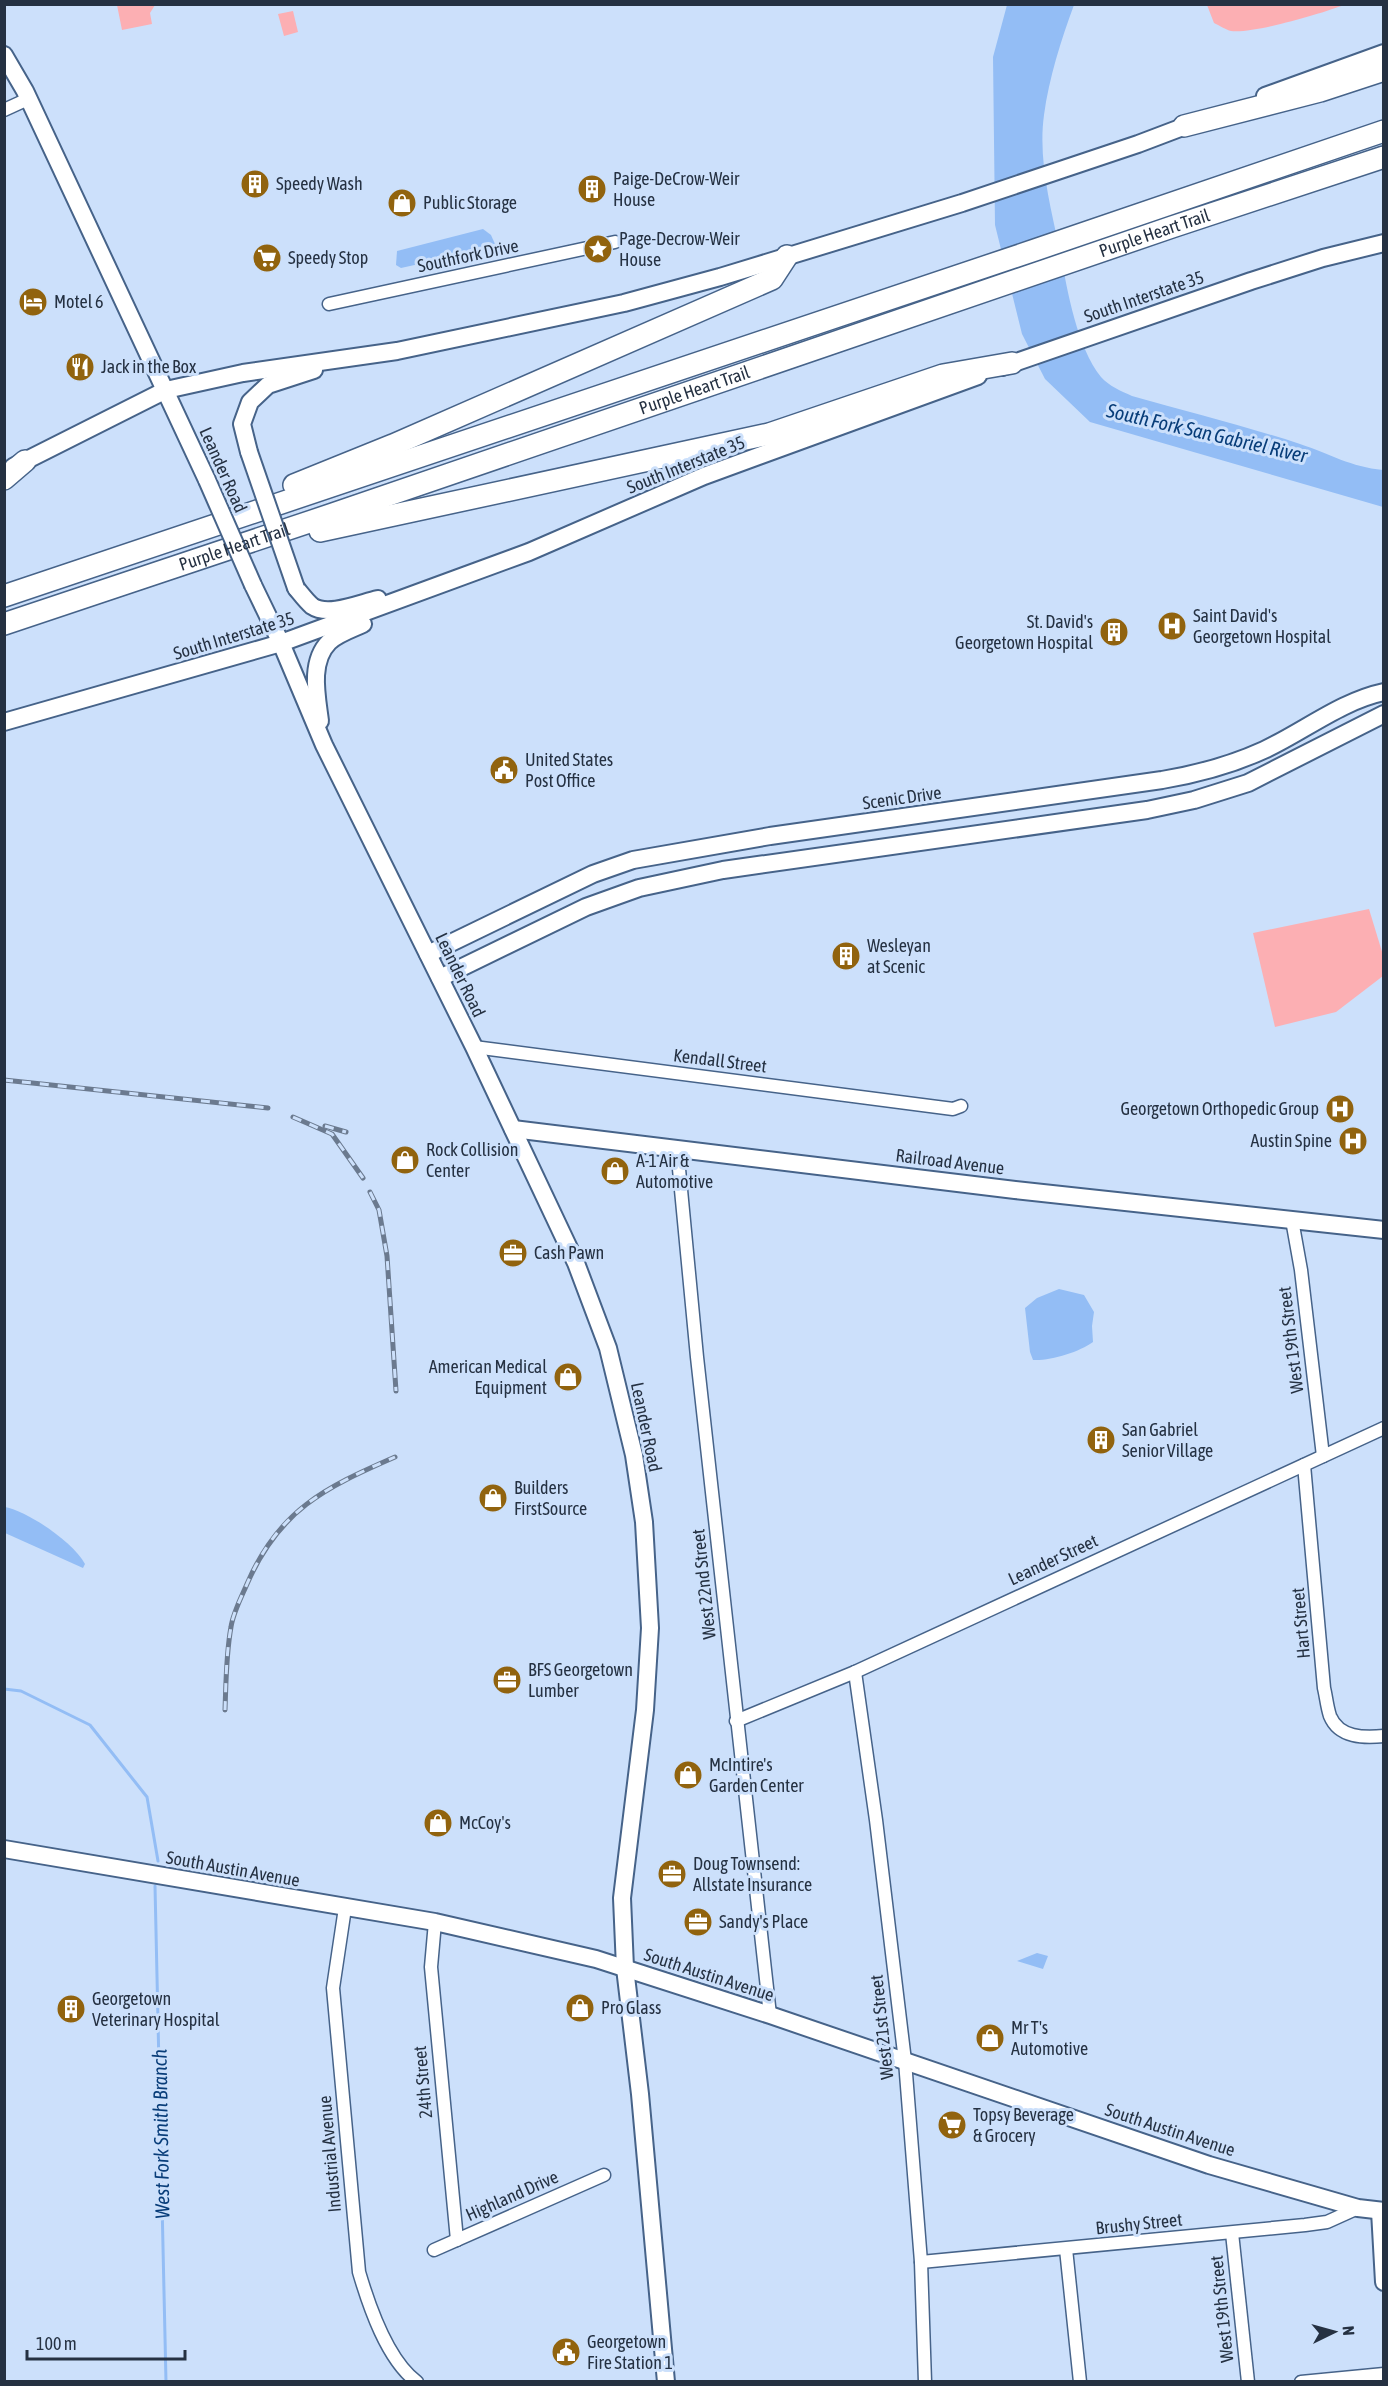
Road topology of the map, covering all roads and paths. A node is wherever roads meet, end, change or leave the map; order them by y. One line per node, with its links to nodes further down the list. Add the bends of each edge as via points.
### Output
1 (1383, 53): 6 (main road)
2 (4, 55): 4 (main road, Leander Road)
3 (1383, 70): 6 (highway, via 1320,91)
4 (28, 99): 5 (street); 15 (main road, Leander Road)
5 (4, 110)
6 (1184, 126): 11 (main road, via 962,203)
7 (1383, 131): 20 (highway, Purple Heart Trail)
8 (1383, 158): 19 (highway, Purple Heart Trail)
9 (615, 242): 12 (street, Southfork Drive)
10 (1383, 243): 14 (main road, South Interstate 35, via 1251,281)
11 (787, 256): 13 (main road, via 624,303); 20 (highway, via 772,279 393,445 243,505 183,524)
12 (329, 304)
13 (361, 355): 15 (main road, via 243,373); 21 (main road, bridge, via 268,385 250,402 242,424 249,452 296,588 311,605 319,610 334,609)
14 (1012, 363): 19 (highway, via 943,375 808,422 721,445 320,531); 21 (main road, South Interstate 35, via 704,476)
15 (166, 390): 16 (main road); 24 (main road, Leander Road, bridge)
16 (25, 461): 17 (main road); 18 (highway)
17 (4, 471)
18 (4, 479)
19 (296, 525): 23 (highway, Purple Heart Trail)
20 (74, 572): 22 (highway, Purple Heart Trail)
21 (436, 588): 24 (main road, South Interstate 35); 28 (main road, via 329,642 319,657 316,680)
22 (4, 596)
23 (5, 623)
24 (281, 643): 27 (main road, South Interstate 35); 28 (main road, Leander Road)
25 (1383, 692): 29 (main road, Scenic Drive, via 1356,701)
26 (1383, 714): 31 (main road)
27 (4, 723)
28 (321, 737): 41 (main road, Leander Road)
29 (1240, 760): 30 (main road, Scenic Drive, via 1217,769); 31 (main road)
30 (1162, 780): 32 (main road, Scenic Drive); 33 (main road)
31 (1248, 783): 33 (main road)
32 (1048, 797): 34 (main road, Scenic Drive); 35 (main road)
33 (1166, 807): 35 (main road)
34 (923, 815): 36 (main road, Scenic Drive); 37 (main road)
35 (1051, 822): 37 (main road)
36 (750, 840): 38 (main road, Scenic Drive); 39 (main road)
37 (926, 841): 39 (main road)
38 (633, 860): 40 (main road); 41 (main road, Scenic Drive, via 593,874)
39 (754, 866): 40 (main road)
40 (639, 888): 42 (main road, via 586,907)
41 (428, 954): 42 (main road, Leander Road)
42 (440, 978): 43 (main road, Leander Road)
43 (474, 1047): 44 (street, Kendall Street, via 953,1109); 45 (main road, Leander Road)
44 (961, 1106)
45 (513, 1129): 46 (main road, Railroad Avenue); 58 (main road, Leander Road, via 576,1263 605,1339 634,1455 644,1522 649,1666 622,1898)
46 (677, 1148): 47 (main road, Railroad Avenue); 53 (street, West 22nd Street)
47 (1293, 1220): 48 (main road, Railroad Avenue); 50 (street, West 19th Street)
48 (1383, 1230)
49 (1383, 1428): 50 (street, Leander Street)
50 (1323, 1456): 51 (street, Leander Street)
51 (1304, 1465): 52 (street, Leander Street); 54 (street, Hart Street, via 1324,1688 1330,1716 1336,1725 1354,1736)
52 (855, 1671): 53 (street, Leander Street); 60 (street, West 21st Street)
53 (736, 1721): 59 (street, West 22nd Street)
54 (1383, 1736)
55 (4, 1849): 56 (main road, South Austin Avenue)
56 (345, 1908): 57 (main road, South Austin Avenue); 71 (street, Industrial Avenue, via 333,1988 359,2272 391,2352)
57 (435, 1922): 58 (main road, South Austin Avenue); 65 (street, 24th Street, via 431,1967)
58 (625, 1968): 59 (main road, South Austin Avenue); 72 (main road, Leander Road)
59 (770, 2015): 60 (main road, South Austin Avenue)
60 (905, 2061): 62 (main road, South Austin Avenue, via 1209,2164); 68 (street, West 21st Street)
61 (604, 2175): 65 (street, Highland Drive)
62 (1358, 2208): 63 (main road, South Austin Avenue); 64 (street, Brushy Street, via 1327,2222)
63 (1382, 2211): 69 (main road)
64 (1232, 2233): 66 (street, Brushy Street); 75 (street, West 19th Street)
65 (457, 2240): 67 (street, Highland Drive)
66 (1066, 2249): 68 (street, Brushy Street); 74 (street)
67 (434, 2250)
68 (921, 2262): 73 (street, West 21st Street)
69 (1383, 2282)
70 (1383, 2374): 76 (street)
71 (417, 2382)
72 (666, 2382)
73 (925, 2382)
74 (1080, 2382)
75 (1248, 2382)
76 (1301, 2382)

